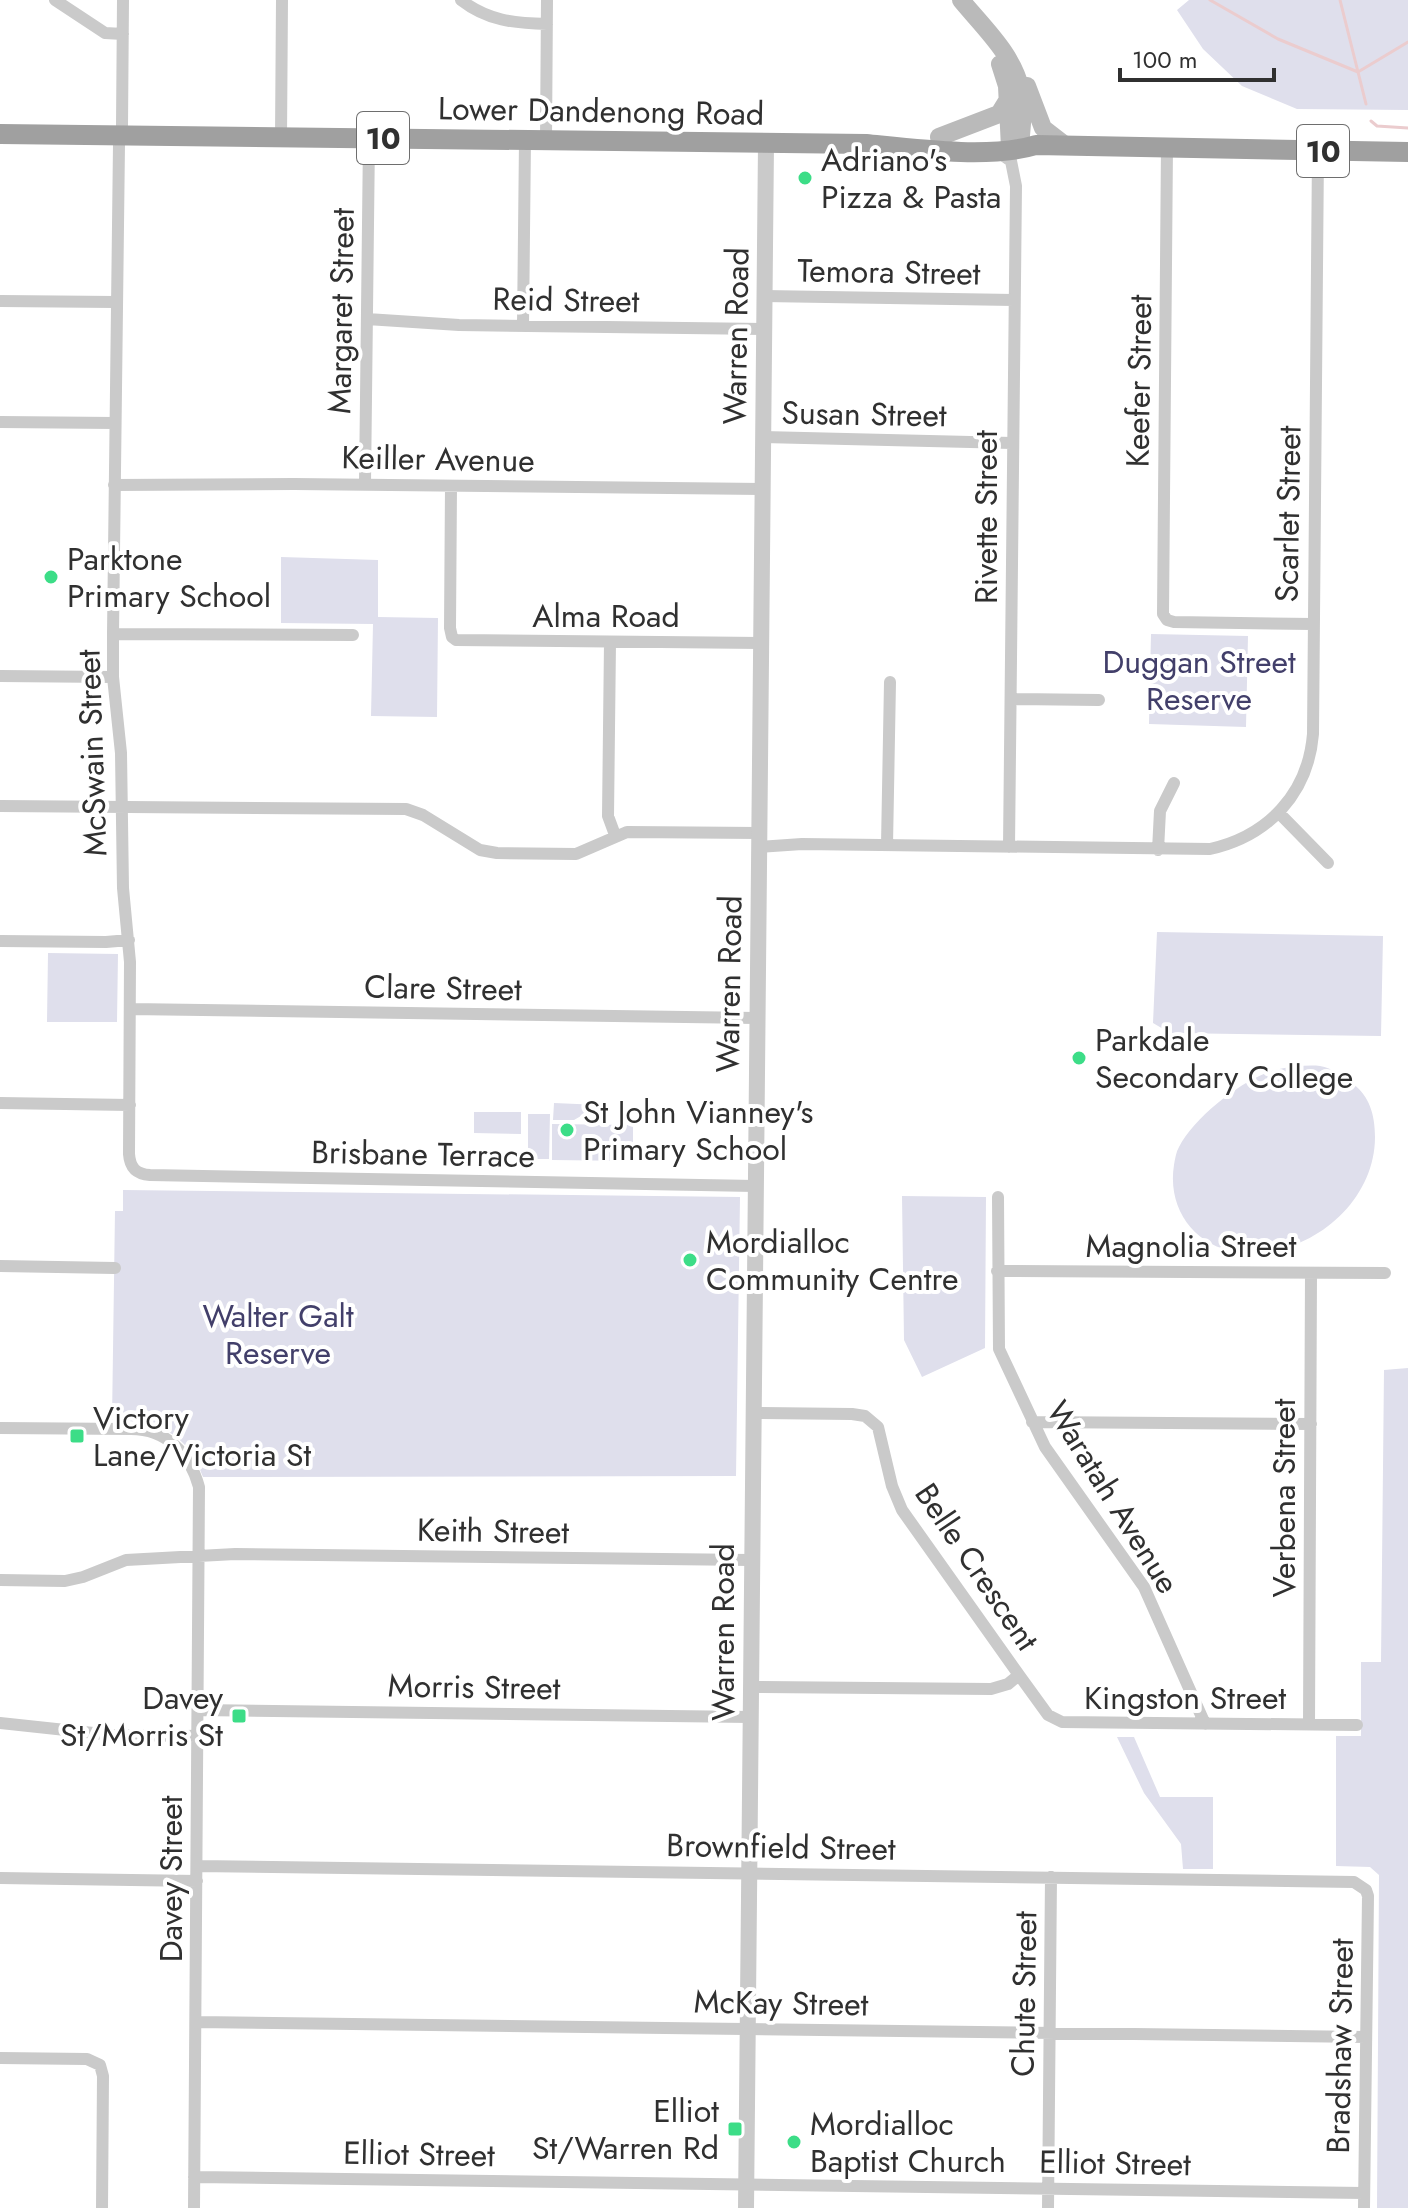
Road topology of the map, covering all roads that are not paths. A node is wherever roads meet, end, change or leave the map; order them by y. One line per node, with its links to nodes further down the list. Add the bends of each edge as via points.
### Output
1 (55, 0): 9 (street, via 105,33)
2 (123, 0): 9 (street, McSwain Street)
3 (282, 0): 14 (street)
4 (461, 0): 7 (street, via 493,19)
5 (547, 0): 7 (street)
6 (961, 0): 8 (main road)
7 (547, 24): 18 (street)
8 (982, 26): 10 (main road); 11 (main road, via 1004,75)
9 (123, 34): 13 (street, McSwain Street)
10 (1008, 57): 21 (main road, via 1021,92); 22 (main road, via 1026,82 1043,128)
11 (1007, 101): 15 (main road, via 999,114); 21 (main road)
12 (0, 134): 13 (highway, Lower Dandenong Road / 10)
13 (121, 135): 14 (highway, Lower Dandenong Road / 10); 31 (street, McSwain Street)
14 (281, 137): 16 (highway, Lower Dandenong Road / 10)
15 (939, 137): 20 (highway, Lower Dandenong Road / 10); 21 (highway, Lower Dandenong Road / 10)
16 (369, 138): 17 (highway, Lower Dandenong Road / 10); 32 (street, Margaret Street)
17 (525, 140): 18 (highway, Lower Dandenong Road / 10); 33 (street)
18 (546, 140): 19 (highway, Lower Dandenong Road / 10)
19 (766, 144): 20 (highway, Lower Dandenong Road / 10); 28 (street, Warren Road)
20 (866, 144): 24 (highway, Lower Dandenong Road / 10)
21 (1019, 144): 22 (highway, Lower Dandenong Road / 10); 24 (highway, Lower Dandenong Road / 10); 27 (street, Rivette Street, via 1023,161)
22 (1065, 145): 23 (highway, Lower Dandenong Road / 10)
23 (1167, 146): 25 (highway, Lower Dandenong Road / 10); 43 (street, Keefer Street, via 1165,617 1174,622)
24 (989, 150): 27 (street, Rivette Street, via 1008,156)
25 (1318, 151): 26 (highway, Lower Dandenong Road / 10); 43 (street, Scarlet Street)
26 (1408, 152)
27 (1016, 186): 29 (street, Rivette Street)
28 (764, 296): 29 (street, Temora Street); 34 (street, Warren Road)
29 (1014, 300): 38 (street, Rivette Street)
30 (0, 301): 31 (street)
31 (115, 302): 36 (street, McSwain Street)
32 (367, 319): 33 (street, Reid Street); 39 (street, Margaret Street)
33 (523, 326): 34 (street, Reid Street)
34 (764, 329): 37 (street, Warren Road)
35 (0, 422): 36 (street)
36 (115, 423): 40 (street, McSwain Street)
37 (763, 437): 38 (street, Susan Street); 42 (street, Warren Road)
38 (1012, 443): 51 (street, Rivette Street)
39 (365, 484): 40 (street, Keiller Avenue); 41 (street, Keiller Avenue)
40 (114, 485): 44 (street, McSwain Street)
41 (451, 486): 42 (street, Keiller Avenue); 46 (street, Alma Road, via 452,637 464,642)
42 (762, 489): 47 (street, Warren Road)
43 (1313, 624): 56 (street, Scarlet Street, via 1310,754 1297,790)
44 (113, 634): 45 (street); 49 (street, McSwain Street)
45 (353, 635)
46 (610, 642): 47 (street, Alma Road); 57 (street, via 608,816)
47 (761, 643): 58 (street, Warren Road)
48 (0, 676): 49 (street)
49 (113, 677): 55 (street, McSwain Street)
50 (890, 682): 59 (street)
51 (1011, 699): 52 (street); 60 (street, Rivette Street)
52 (1099, 700)
53 (1174, 783): 61 (street, via 1160,811)
54 (0, 806): 55 (street)
55 (122, 807): 57 (street, via 406,809 480,850 497,853 576,854); 63 (street, McSwain Street)
56 (1279, 813): 61 (street, Scarlet Street, via 1233,843); 62 (street)
57 (615, 835): 58 (street, Scarlet Street, via 635,831)
58 (758, 840): 59 (street, Scarlet Street); 66 (street, Warren Road)
59 (887, 845): 60 (street, Scarlet Street)
60 (1009, 847): 61 (street, Scarlet Street)
61 (1158, 850)
62 (1328, 863)
63 (129, 940): 64 (street); 65 (street, McSwain Street)
64 (0, 941)
65 (130, 1009): 66 (street, Clare Street); 68 (street, McSwain Street)
66 (756, 1018): 70 (street, Warren Road)
67 (0, 1103): 68 (street)
68 (130, 1105): 69 (street, McSwain Street, via 129,1161)
69 (138, 1174): 70 (street, Brisbane Terrace)
70 (755, 1186): 77 (street, Warren Road)
71 (998, 1197): 74 (street, Waratah Avenue)
72 (0, 1266): 73 (street)
73 (115, 1268)
74 (997, 1271): 75 (street, Magnolia Street); 78 (street, Waratah Avenue, via 997,1343)
75 (1311, 1273): 76 (street, Magnolia Street); 79 (street, Verbena Street)
76 (1385, 1273)
77 (753, 1413): 82 (street, Warren Road); 84 (street, Belle Crescent, via 852,1414 874,1421 902,1510)
78 (1032, 1422): 79 (street); 89 (street, Waratah Avenue, via 1144,1587)
79 (1311, 1424): 90 (street, Verbena Street)
80 (0, 1428): 81 (street, Davey Street, via 139,1429 159,1434 177,1446 196,1479)
81 (199, 1557): 82 (street, Keith Street); 83 (street, Keith Street, via 120,1561 65,1581); 86 (street, Davey Street)
82 (751, 1560): 85 (street, Warren Road)
83 (0, 1580)
84 (1019, 1675): 85 (street, via 991,1689); 89 (street, Kingston Street, via 1048,1715 1062,1722)
85 (750, 1687): 87 (street, Warren Road)
86 (198, 1710): 87 (street, Morris Street); 92 (street, Davey Street)
87 (750, 1717): 94 (street, Warren Road)
88 (0, 1723): 92 (street, via 112,1735)
89 (1205, 1724): 90 (street, Kingston Street)
90 (1309, 1724): 91 (street, Kingston Street)
91 (1357, 1725)
92 (198, 1736): 93 (street, Davey Street)
93 (197, 1866): 94 (street, Brownfield Street); 97 (street, Davey Street)
94 (749, 1872): 95 (street, Brownfield Street); 100 (street, Warren Road)
95 (1051, 1877): 98 (street, Brownfield Street, via 1349,1881); 101 (street, Chute Street)
96 (0, 1878): 97 (street)
97 (197, 1881): 99 (street, Davey Street)
98 (1363, 1886): 102 (street, Bradshaw Street, via 1368,1896)
99 (196, 2022): 100 (street, McKay Street); 104 (street, Davey Street)
100 (747, 2028): 101 (street, McKay Street); 105 (street, Warren Road)
101 (1049, 2033): 102 (street, McKay Street); 106 (street, Chute Street)
102 (1366, 2037): 107 (street, Bradshaw Street)
103 (0, 2058): 108 (street, via 97,2062 103,2076)
104 (194, 2177): 105 (street, Elliot Street); 109 (street, Davey Street)
105 (746, 2184): 106 (street, Elliot Street); 110 (street, Warren Road)
106 (1048, 2188): 107 (street, Elliot Street); 111 (street, Chute Street)
107 (1364, 2193): 112 (street, Bradshaw Street)
108 (102, 2208)
109 (194, 2208)
110 (746, 2208)
111 (1048, 2208)
112 (1364, 2208)

